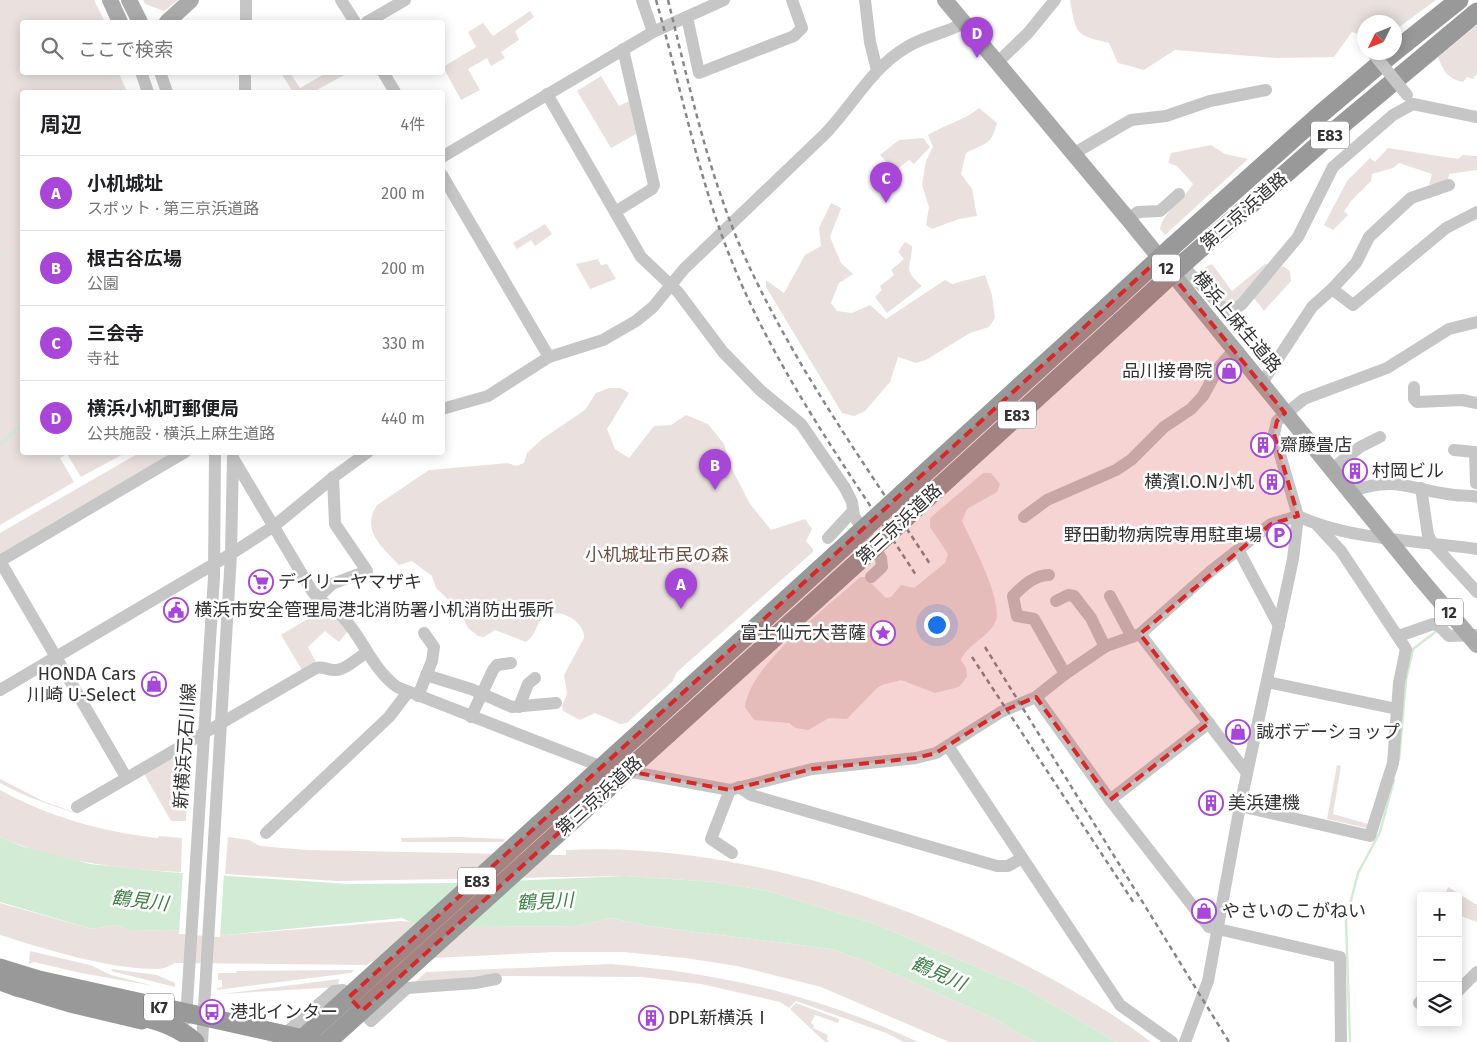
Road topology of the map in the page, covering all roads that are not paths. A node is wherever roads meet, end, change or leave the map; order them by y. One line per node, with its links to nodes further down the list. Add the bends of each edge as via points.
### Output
1 (129, 0): 17 (main road)
2 (191, 0): 18 (main road)
3 (246, 0): 19 (street)
4 (341, 0): 20 (street)
5 (405, 0): 21 (street)
6 (642, 0): 23 (street)
7 (724, 0): 15 (street)
8 (792, 0): 15 (street, via 802,28 794,36 699,73)
9 (865, 0): 29 (street, via 870,42)
10 (1055, 0): 28 (street)
11 (1459, 0): 24 (highway, 第三京浜道路 / E83)
12 (111, 2): 16 (main road)
13 (949, 2): 22 (main road, 横浜上麻生道路 / 12)
14 (1477, 12): 140 (highway, 第三京浜道路 / E83, bridge, via 1332,133 1186,262)
15 (687, 17): 23 (street)
16 (119, 20)
17 (139, 20)
18 (169, 20)
19 (246, 20)
20 (354, 20)
21 (370, 20)
22 (964, 23): 28 (main road, 横浜上麻生道路 / 12); 29 (street, via 907,47)
23 (653, 32): 25 (street)
24 (1402, 46)
25 (623, 49): 39 (street); 47 (street, via 654,185 652,190)
26 (1378, 60): 40 (street, bridge)
27 (1385, 60): 138 (highway, 第三京浜道路 / E83, bridge, via 1173,246)
28 (997, 63): 42 (main road, 横浜上麻生道路 / 12)
29 (878, 70): 51 (street, via 861,88 845,114 684,269)
30 (142, 75): 34 (street)
31 (161, 75): 35 (street)
32 (245, 75): 36 (street)
33 (385, 75): 37 (street)
34 (147, 90)
35 (166, 90)
36 (245, 90)
37 (394, 90)
38 (1266, 90): 42 (street, via 1210,101 1166,116 1131,120)
39 (547, 94): 43 (street); 47 (street)
40 (1410, 100): 41 (street); 50 (street, via 1333,167 1298,237 1242,304 1230,312 1176,259)
41 (1477, 117)
42 (1072, 154): 49 (main road, 横浜上麻生道路 / 12)
43 (445, 155)
44 (445, 180): 55 (street)
45 (1449, 185): 52 (street, via 1411,198 1369,237 1356,263)
46 (1179, 194): 49 (street, via 1160,211 1138,212)
47 (615, 212): 51 (street, via 640,257)
48 (1477, 212): 52 (street, via 1446,228 1353,305)
49 (1128, 219): 50 (main road, 横浜上麻生道路 / 12)
50 (1166, 268): 54 (main road, 横浜上麻生道路 / 12)
51 (672, 286): 55 (street, via 636,321 603,340); 73 (street, via 723,352 757,387 801,424 845,488)
52 (1332, 288): 56 (street, via 1312,307)
53 (1477, 322): 60 (street, via 1449,329 1387,368 1304,399)
54 (1234, 350): 56 (main road, 横浜上麻生道路 / 12); 75 (street, via 1191,409 1164,427 1130,460 1116,470 1047,500)
55 (549, 356): 59 (street, via 488,396)
56 (1262, 384): 60 (main road, 横浜上麻生道路 / 12)
57 (1414, 387): 58 (street, via 1417,402 1462,400)
58 (1477, 403)
59 (445, 408)
60 (1286, 412): 67 (main road, 横浜上麻生道路 / 12); 74 (street, via 1277,421 1274,434)
61 (1380, 437): 67 (street, via 1360,446)
62 (1454, 450): 69 (street, via 1475,452)
63 (180, 455): 84 (street)
64 (216, 455): 85 (street, 新横浜元石川線)
65 (233, 455): 77 (street); 83 (street, 新横浜元石川線)
66 (364, 455): 68 (street)
67 (1332, 469): 71 (main road, 横浜上麻生道路 / 12)
68 (333, 478): 77 (street); 90 (street, via 335,524 367,571 332,584)
69 (1477, 482): 72 (street)
70 (1421, 488): 71 (street, via 1395,483 1369,485); 72 (street); 80 (street)
71 (1350, 492): 79 (main road, 横浜上麻生道路 / 12)
72 (1474, 496)
73 (853, 511): 78 (street); 87 (street, via 881,558 882,567)
74 (1298, 516): 76 (street); 82 (street, via 1271,524); 92 (street)
75 (1024, 517)
76 (1318, 525): 79 (street); 95 (street, via 1341,551)
77 (274, 526): 83 (street); 90 (street)
78 (828, 538)
79 (1387, 538): 80 (street); 97 (main road, 横浜上麻生道路 / 12, bridge)
80 (1432, 543): 81 (street); 88 (street)
81 (1477, 549)
82 (1239, 551): 92 (street); 94 (street)
83 (231, 554): 85 (street); 114 (street, 新横浜元石川線)
84 (0, 561): 100 (street)
85 (215, 564): 100 (street); 116 (street, 新横浜元石川線)
86 (1049, 575): 102 (street, via 1029,581 1013,596 1017,616 1034,619)
87 (871, 577)
88 (1477, 592)
89 (1110, 596): 94 (street)
90 (317, 598): 99 (street, via 342,617)
91 (1056, 601): 98 (street, via 1068,595 1074,596 1091,618)
92 (1279, 626): 105 (street)
93 (424, 633): 103 (street, via 434,647)
94 (1136, 635): 98 (street); 115 (street)
95 (1399, 636): 96 (street, via 1433,624 1455,638 1475,634); 112 (street, via 1406,652)
96 (1477, 637)
97 (1477, 646)
98 (1105, 647): 102 (street)
99 (367, 652): 108 (street, via 390,682); 114 (street, via 335,671 321,666 316,668)
100 (57, 657): 106 (street); 119 (street)
101 (510, 663): 107 (street, via 497,665)
102 (1065, 674): 109 (street)
103 (426, 675): 107 (street); 108 (street)
104 (535, 678): 111 (street, via 525,689)
105 (1267, 682): 112 (street); 118 (street)
106 (0, 690)
107 (481, 693): 111 (street); 113 (street)
108 (413, 694): 113 (street); 124 (street)
109 (1036, 697): 117 (street, via 1000,712); 121 (street)
110 (556, 703): 111 (street)
111 (519, 707)
112 (1397, 709): 122 (street, via 1392,763 1370,836)
113 (471, 717): 120 (street, via 600,766)
114 (220, 723): 116 (street); 136 (street, 新横浜元石川線)
115 (1209, 723): 118 (street); 121 (street)
116 (203, 734): 119 (street); 133 (street, 新横浜元石川線)
117 (948, 746): 120 (street, via 930,756 812,769); 126 (street)
118 (1247, 773): 122 (street)
119 (126, 777): 123 (street)
120 (734, 788): 125 (street, via 712,839); 126 (street, via 997,866 1008,866)
121 (1110, 800): 127 (street, via 1197,914)
122 (1240, 806): 127 (street)
123 (77, 807)
124 (266, 833)
125 (732, 853)
126 (1022, 858): 141 (street, via 1120,1005)
127 (1216, 930): 142 (street, via 1208,981); 143 (street, via 1340,957)
128 (0, 970): 138 (highway, K7, bridge, via 38,983); 139 (highway, K7, bridge)
129 (1477, 972): 132 (street)
130 (0, 979): 134 (highway, K7, bridge, via 70,1004 152,1022 177,1032); 135 (highway, K7, bridge, via 164,1023)
131 (496, 979): 137 (street, via 407,988 371,1021 343,990 334,990)
132 (1462, 986)
133 (184, 1042)
134 (190, 1042)
135 (196, 1042)
136 (202, 1042)
137 (275, 1042)
138 (300, 1042)
139 (318, 1042)
140 (327, 1042)
141 (1172, 1042)
142 (1185, 1042)
143 (1341, 1042)

